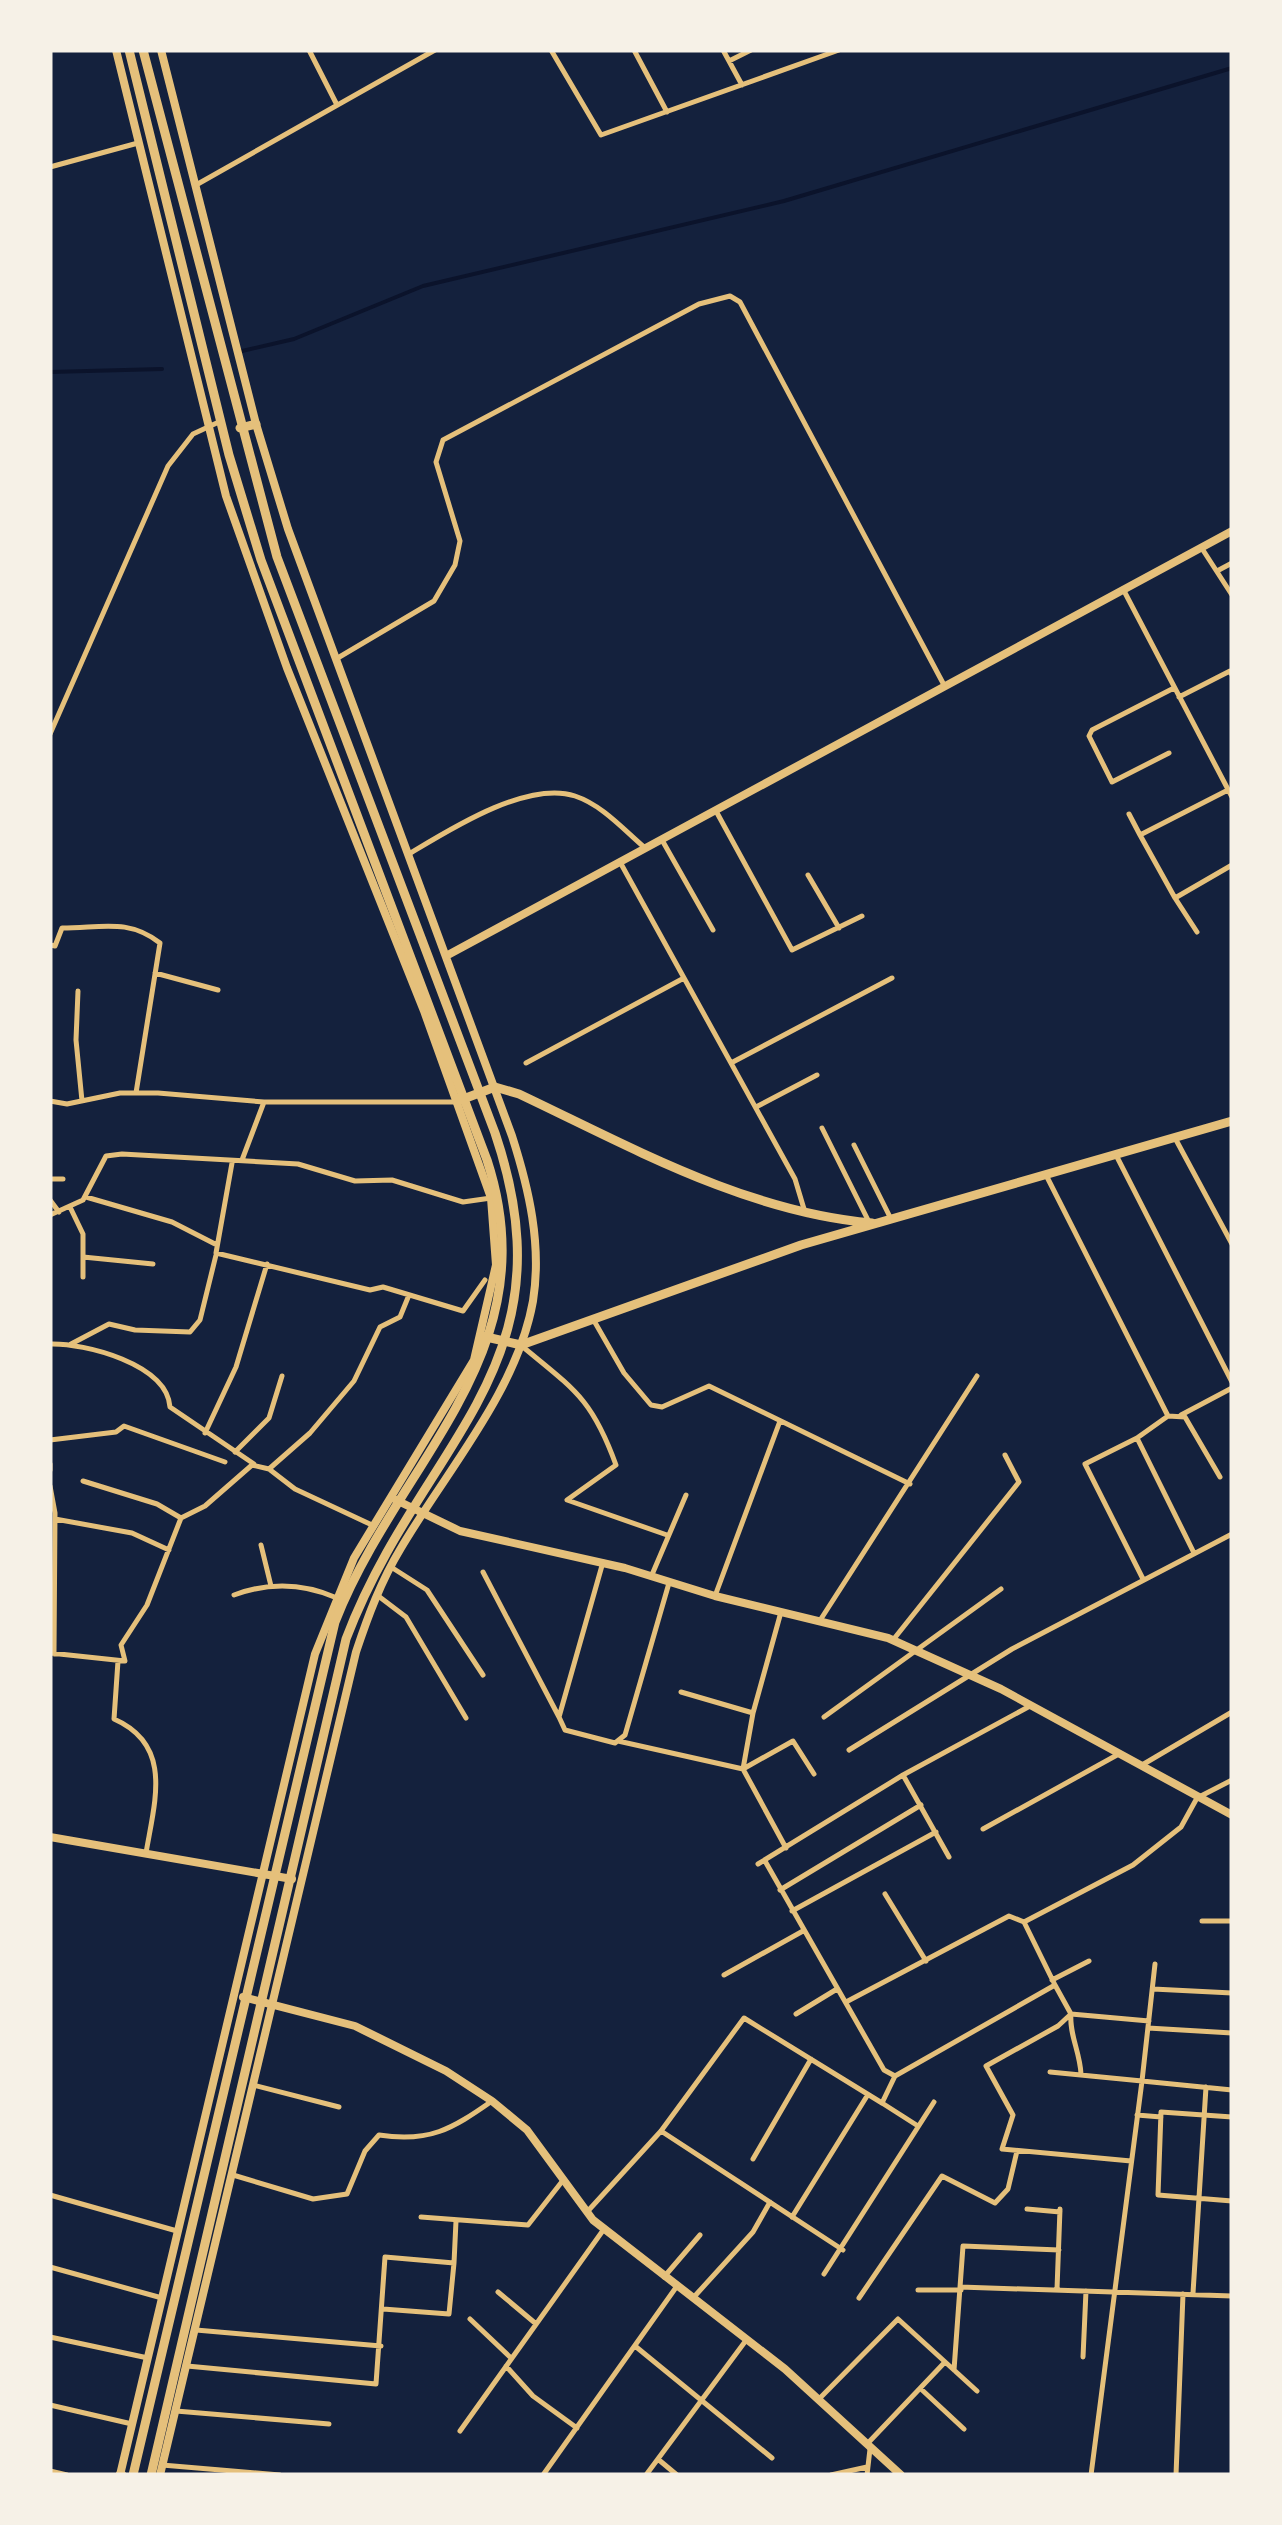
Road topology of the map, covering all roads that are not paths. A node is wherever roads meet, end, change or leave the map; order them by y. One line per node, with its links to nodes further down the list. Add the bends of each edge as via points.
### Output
1 (116, 50): 16 (street)
2 (129, 50): 19 (main road)
3 (143, 50): 22 (main road)
4 (161, 50): 18 (street)
5 (308, 50): 14 (street)
6 (434, 50): 14 (street)
7 (551, 50): 15 (street, via 602,135)
8 (634, 50): 15 (street)
9 (723, 50): 12 (street)
10 (752, 50): 12 (street)
11 (839, 50): 13 (street)
12 (729, 61): 13 (street)
13 (742, 85): 15 (street)
14 (336, 103): 18 (street)
15 (668, 112)
16 (138, 143): 17 (street); 20 (street)
17 (50, 167)
18 (196, 185): 21 (street)
19 (221, 421): 20 (street); 291 (main road, via 274,598 487,1160 502,1216 505,1263 476,1374 372,1542 335,1622)
20 (207, 424): 34 (street, via 168,466); 59 (street, via 270,622)
21 (256, 424): 22 (main road); 29 (street)
22 (240, 428): 285 (main road, via 292,601 500,1149 516,1214 520,1274 507,1337 487,1388 392,1536 346,1639)
23 (1232, 531): 24 (street)
24 (1200, 547): 26 (street); 27 (street)
25 (1232, 563): 26 (street)
26 (1217, 571): 28 (street)
27 (1123, 589): 31 (street); 32 (street)
28 (1232, 594)
29 (336, 659): 31 (street, via 434,601 455,566 460,541 436,462 443,440 699,304 730,296 740,302); 42 (street)
30 (1232, 675): 33 (street, via 1230,670)
31 (944, 685): 37 (street)
32 (1174, 688): 33 (street); 35 (street, via 1088,736 1112,782)
33 (1179, 697): 36 (street)
34 (50, 734)
35 (1169, 753)
36 (1230, 794): 39 (street)
37 (714, 809): 40 (street); 48 (street, via 792,950)
38 (1129, 814): 39 (street)
39 (1140, 835): 46 (street)
40 (661, 837): 41 (street); 49 (street)
41 (644, 847): 42 (street, via 599,808 554,793 502,805); 43 (street)
42 (409, 854): 52 (street)
43 (619, 860): 52 (street); 54 (street)
44 (1232, 866): 46 (street)
45 (808, 875): 48 (street)
46 (1175, 898): 50 (street)
47 (862, 916): 48 (street)
48 (839, 928)
49 (713, 930)
50 (1197, 932)
51 (50, 945): 53 (street, via 62,928 121,923 160,943)
52 (446, 956): 58 (street)
53 (155, 974): 56 (street); 64 (street)
54 (684, 978): 60 (street); 61 (street)
55 (892, 978): 61 (street)
56 (218, 990)
57 (78, 992): 66 (street)
58 (462, 997): 59 (street); 63 (street)
59 (424, 1011): 67 (street)
60 (526, 1063)
61 (731, 1063): 69 (street)
62 (816, 1075): 69 (street)
63 (495, 1087): 67 (main road); 85 (main road, via 742,1194); 101 (street, via 526,1183 536,1240)
64 (136, 1093): 66 (street); 68 (street)
65 (50, 1101): 66 (street)
66 (82, 1101)
67 (458, 1101): 68 (street); 81 (street)
68 (264, 1102): 75 (street)
69 (756, 1107): 85 (street, via 796,1178)
70 (1232, 1121): 72 (main road)
71 (822, 1128): 88 (street)
72 (1175, 1138): 74 (main road); 90 (street)
73 (854, 1145): 87 (street)
74 (1116, 1155): 77 (main road); 105 (street)
75 (242, 1160): 76 (street); 81 (street, via 323,1169 355,1181 392,1180 463,1202)
76 (232, 1164): 80 (street, via 106,1156); 89 (street)
77 (1046, 1175): 87 (main road); 106 (street)
78 (50, 1179): 79 (street)
79 (63, 1179)
80 (86, 1197): 83 (street); 89 (street, via 172,1222)
81 (491, 1198): 99 (street, via 496,1266)
82 (50, 1200): 84 (street)
83 (70, 1207): 84 (street); 92 (street, via 83,1234)
84 (58, 1212): 86 (street)
85 (804, 1212): 88 (main road)
86 (50, 1215)
87 (891, 1219): 88 (main road)
88 (873, 1223): 98 (main road)
89 (217, 1244): 91 (street)
90 (1232, 1244)
91 (216, 1254): 94 (street); 102 (street, via 200,1320 190,1332 109,1324)
92 (83, 1257): 93 (street); 95 (street)
93 (153, 1264)
94 (268, 1264): 97 (street); 109 (street, via 236,1367)
95 (84, 1276)
96 (485, 1280): 97 (street, via 464,1311)
97 (409, 1295): 116 (street, via 400,1317 380,1328 354,1380)
98 (594, 1319): 101 (main road); 108 (street, via 624,1374 651,1405 662,1407 709,1386)
99 (482, 1336): 101 (main road); 122 (street, via 465,1378)
100 (50, 1344): 102 (street)
101 (521, 1345): 123 (street); 128 (street, via 582,1394 616,1465 568,1500)
102 (68, 1346): 109 (street, via 149,1374 169,1396 170,1407)
103 (282, 1376): 112 (street, via 269,1418)
104 (977, 1376): 119 (street)
105 (1232, 1385): 107 (street)
106 (1168, 1416): 107 (street); 110 (street)
107 (1178, 1417): 117 (street, via 1190,1423)
108 (780, 1421): 119 (street); 143 (street)
109 (206, 1433): 112 (street)
110 (1137, 1438): 131 (street); 137 (street, via 1085,1464)
111 (50, 1440): 114 (street, via 124,1426)
112 (234, 1452): 115 (street)
113 (1005, 1455): 147 (street, via 1019,1482)
114 (224, 1462)
115 (256, 1464): 116 (street); 124 (street)
116 (269, 1469): 126 (street)
117 (1220, 1477)
118 (84, 1480): 124 (street)
119 (910, 1484): 146 (street)
120 (50, 1486): 125 (street)
121 (686, 1495): 128 (street)
122 (390, 1497): 123 (street); 126 (street)
123 (422, 1514): 133 (street, via 484,1538); 134 (street)
124 (182, 1518): 130 (street)
125 (54, 1520): 130 (street, via 132,1534); 132 (street)
126 (372, 1526): 144 (street)
127 (1232, 1534): 131 (street)
128 (668, 1536): 136 (street)
129 (261, 1546): 139 (street)
130 (169, 1550): 150 (street, via 147,1605 121,1645 125,1661)
131 (1194, 1553): 137 (street)
132 (52, 1556): 149 (street)
133 (602, 1562): 136 (street); 157 (street)
134 (391, 1566): 142 (street); 152 (street, via 427,1590)
135 (483, 1572): 157 (street)
136 (651, 1577): 138 (street)
137 (1143, 1579): 151 (street)
138 (669, 1582): 143 (street); 160 (street)
139 (271, 1586): 141 (street); 144 (street, via 318,1588)
140 (1001, 1589): 148 (street)
141 (234, 1595)
142 (377, 1595): 159 (street, via 406,1617); 178 (street, via 342,1700)
143 (715, 1596): 145 (street)
144 (337, 1598): 177 (street, via 310,1672)
145 (781, 1612): 146 (street); 156 (street)
146 (818, 1622): 147 (street)
147 (892, 1640): 148 (street)
148 (920, 1651): 151 (street); 158 (street)
149 (52, 1653): 150 (street)
150 (118, 1660): 175 (street, via 114,1719 138,1730 155,1758)
151 (970, 1674): 154 (street); 161 (street)
152 (483, 1675)
153 (681, 1692): 156 (street)
154 (1030, 1706): 162 (street); 166 (street)
155 (1232, 1712): 163 (street)
156 (753, 1713): 164 (street)
157 (559, 1717): 160 (street, via 565,1730)
158 (824, 1717)
159 (466, 1718)
160 (618, 1741): 164 (street)
161 (850, 1750)
162 (1116, 1754): 163 (street); 171 (street)
163 (1140, 1766): 168 (street)
164 (743, 1769): 165 (street, via 793,1741); 174 (street)
165 (814, 1774)
166 (903, 1775): 169 (street); 174 (street)
167 (1232, 1780): 168 (street)
168 (1197, 1798): 170 (street); 183 (street, via 1181,1828 1133,1865)
169 (920, 1804): 172 (street); 179 (street)
170 (1232, 1815)
171 (984, 1828)
172 (936, 1832): 176 (street); 181 (street)
173 (50, 1838): 175 (street)
174 (786, 1848): 179 (street, via 761,1863)
175 (146, 1853): 177 (street)
176 (949, 1856)
177 (265, 1872): 178 (street); 194 (street)
178 (300, 1882): 195 (street)
179 (780, 1890): 181 (street)
180 (885, 1894): 187 (street)
181 (792, 1912): 185 (street)
182 (1202, 1921): 184 (street)
183 (1024, 1922): 187 (street, via 1010,1916); 190 (street)
184 (1232, 1922)
185 (803, 1931): 189 (street); 191 (street)
186 (1089, 1961): 190 (street)
187 (926, 1962): 196 (street)
188 (1155, 1964): 192 (street)
189 (724, 1975)
190 (1054, 1983): 198 (street); 204 (street)
191 (837, 1989): 196 (street); 197 (street)
192 (1153, 1989): 193 (street); 199 (street)
193 (1232, 1992)
194 (233, 1995): 195 (street); 235 (street)
195 (272, 2002): 206 (street); 210 (street, via 355,2026)
196 (845, 2002): 204 (street, via 884,2070)
197 (796, 2014)
198 (1072, 2014): 199 (street); 203 (street); 220 (street, via 986,2066 1013,2114 1002,2149)
199 (1149, 2025): 200 (street); 205 (street)
200 (1232, 2034)
201 (811, 2059): 209 (street); 219 (street, via 744,2018); 221 (street)
202 (1050, 2072): 203 (street)
203 (1081, 2075): 205 (street)
204 (895, 2076): 212 (street)
205 (1142, 2081): 207 (street); 215 (street)
206 (254, 2085): 213 (street); 223 (street)
207 (1206, 2087): 208 (street); 214 (street)
208 (1232, 2090)
209 (867, 2096): 212 (street); 231 (street)
210 (492, 2101): 223 (street, via 447,2132 379,2134 348,2194 313,2199); 224 (street, via 527,2130)
211 (934, 2102): 218 (street)
212 (882, 2104): 218 (street)
213 (340, 2107)
214 (1205, 2113): 216 (street); 217 (street); 226 (street)
215 (1137, 2115): 216 (street); 222 (street)
216 (1161, 2117): 226 (street, via 1158,2195)
217 (1232, 2117)
218 (919, 2126): 237 (street)
219 (660, 2132): 228 (street); 230 (street)
220 (1018, 2151): 222 (street); 255 (street, via 1008,2189 996,2203 942,2176)
221 (752, 2159)
222 (1131, 2162): 249 (street)
223 (233, 2176): 259 (street)
224 (564, 2179): 230 (street); 233 (street, via 528,2225)
225 (50, 2196): 235 (street)
226 (1199, 2198): 227 (street); 251 (street)
227 (1232, 2201)
228 (770, 2202): 231 (street); 254 (street, via 753,2232)
229 (1026, 2209): 238 (street, via 1060,2210)
230 (587, 2212): 234 (street)
231 (792, 2216): 237 (street)
232 (422, 2217): 233 (street)
233 (456, 2220): 239 (street)
234 (604, 2229): 242 (street); 258 (street)
235 (178, 2231): 253 (street)
236 (700, 2235): 242 (street)
237 (843, 2250): 241 (street)
238 (1059, 2250): 244 (street, via 963,2246); 245 (street)
239 (454, 2263): 256 (street, via 449,2314); 256 (street, via 385,2258)
240 (50, 2268): 253 (street)
241 (824, 2274)
242 (664, 2276): 243 (street)
243 (677, 2286): 254 (street); 263 (street)
244 (961, 2289): 245 (street); 246 (street); 270 (street)
245 (1058, 2289): 247 (street)
246 (918, 2290)
247 (1086, 2291): 249 (street); 264 (street)
248 (498, 2292): 258 (street)
249 (1113, 2293): 250 (street); 299 (street)
250 (1183, 2294): 251 (street); 300 (street)
251 (1192, 2294): 252 (street)
252 (1232, 2296)
253 (162, 2298): 265 (street)
254 (692, 2298): 261 (street)
255 (859, 2298)
256 (383, 2309): 262 (street)
257 (470, 2319): 266 (street)
258 (535, 2324): 266 (street)
259 (196, 2330): 262 (street); 268 (street)
260 (50, 2337): 265 (street)
261 (748, 2338): 273 (street); 274 (street)
262 (381, 2346): 268 (street, via 376,2384)
263 (635, 2346): 273 (street); 279 (street)
264 (1082, 2357)
265 (148, 2358): 277 (street)
266 (511, 2358): 269 (street)
267 (945, 2361): 270 (street); 271 (street); 274 (street, via 898,2319)
268 (187, 2366): 276 (street)
269 (506, 2366): 279 (street); 281 (street)
270 (954, 2370): 272 (street)
271 (921, 2389): 280 (street); 282 (street)
272 (977, 2391)
273 (703, 2399): 283 (street); 284 (street)
274 (819, 2399): 282 (street)
275 (50, 2406): 277 (street)
276 (176, 2410): 278 (street); 285 (street)
277 (132, 2424): 290 (street)
278 (329, 2424)
279 (577, 2428): 294 (street)
280 (964, 2428)
281 (460, 2431)
282 (870, 2445): 287 (street); 298 (street)
283 (772, 2458)
284 (659, 2460): 295 (street); 296 (street)
285 (159, 2467): 288 (street); 292 (main road)
286 (50, 2471): 289 (street)
287 (867, 2471): 297 (street)
288 (263, 2474): 293 (street)
289 (68, 2475)
290 (120, 2475)
291 (133, 2475)
292 (152, 2475)
293 (280, 2475)
294 (543, 2475)
295 (646, 2475)
296 (678, 2475)
297 (831, 2475)
298 (901, 2475)
299 (1091, 2475)
300 (1176, 2475)

